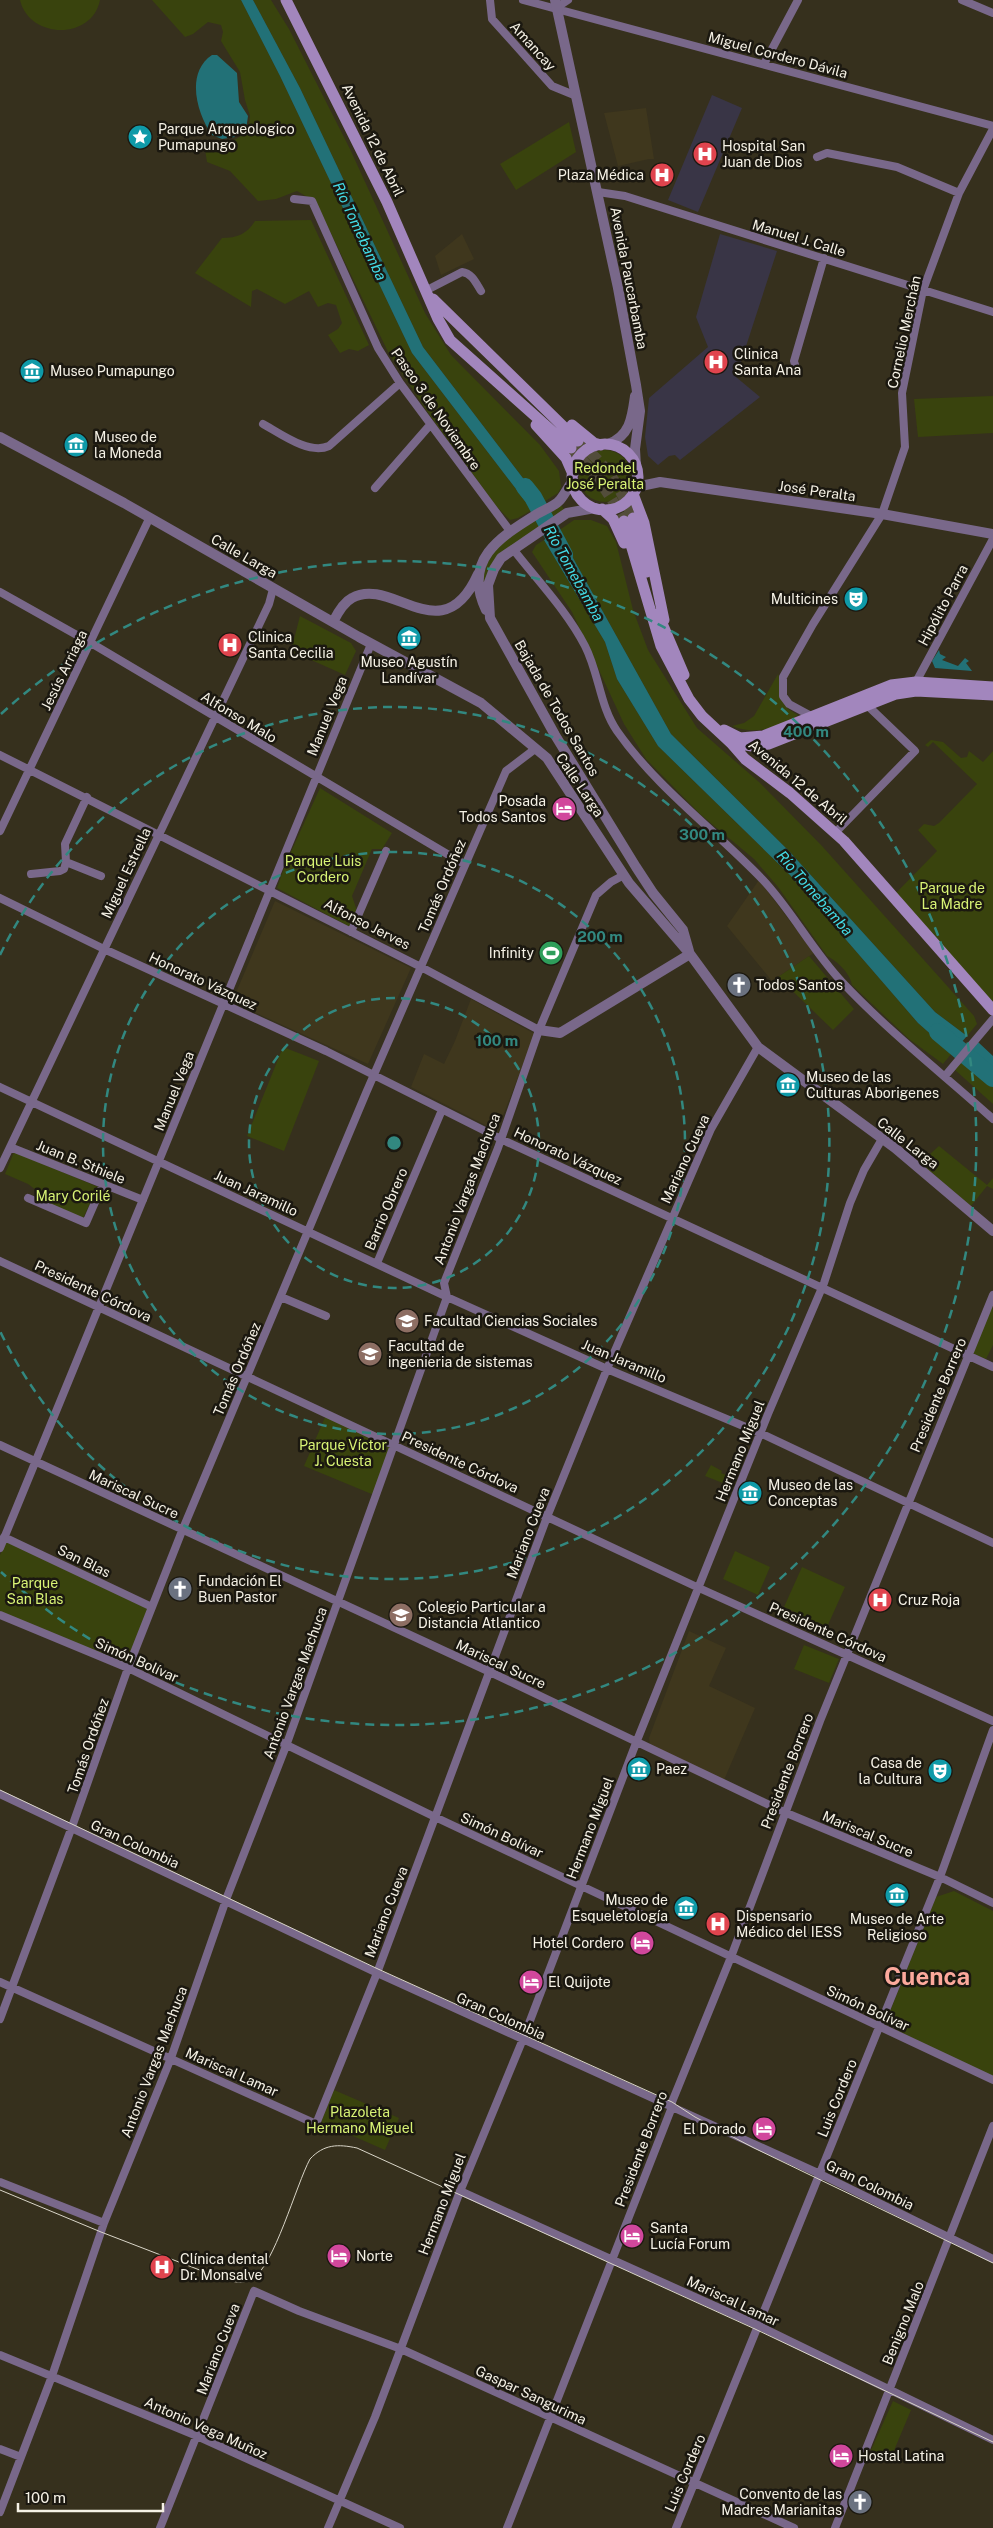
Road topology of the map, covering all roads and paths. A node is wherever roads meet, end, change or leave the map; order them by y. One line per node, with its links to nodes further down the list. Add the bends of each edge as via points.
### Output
1 (286, 0): 19 (main road, Avenida 12 de Abril)
2 (490, 0): 10 (street, Amancay, via 492,19 552,86)
3 (523, 0): 7 (street, Miguel Cordero Dávila)
4 (568, 0): 7 (street)
5 (798, 0): 9 (street)
6 (962, 0): 8 (street)
7 (556, 4): 9 (street, Miguel Cordero Dávila); 10 (street, Avenida Paucarbamba)
8 (993, 13)
9 (764, 64): 11 (street, Miguel Cordero Dávila)
10 (574, 94): 13 (street, Avenida Paucarbamba)
11 (993, 127): 14 (street, Cornelio Merchán)
12 (817, 157): 14 (street, via 827,153 897,166)
13 (598, 192): 16 (street, Manuel J. Calle, via 625,196); 25 (street, Avenida Paucarbamba)
14 (959, 192): 17 (street, Cornelio Merchán)
15 (294, 199): 24 (street, Paseo 3 de Noviembre, via 312,201 378,348)
16 (824, 258): 17 (street, Manuel J. Calle); 23 (street, via 794,361)
17 (923, 290): 20 (street, Manuel J. Calle); 35 (street, Cornelio Merchán, via 902,393 905,447)
18 (480, 291): 19 (street, via 472,277 462,272)
19 (428, 292): 21 (main road, Avenida 12 de Abril); 22 (main road, Avenida 12 de Abril)
20 (993, 312)
21 (466, 332): 22 (main road, Avenida 12 de Abril, via 575,444); 29 (main road, via 573,426 594,443)
22 (450, 340): 31 (main road, via 469,364 547,436 566,458)
23 (797, 372)
24 (400, 384): 26 (street, via 322,450 312,449); 27 (street, Paseo 3 de Noviembre)
25 (636, 385): 29 (street, Avenida Paucarbamba, via 629,428 624,436); 30 (street, Avenida Paucarbamba, via 640,411)
26 (263, 424)
27 (430, 425): 32 (street); 37 (street, Paseo 3 de Noviembre)
28 (0, 437): 36 (street, Calle Larga)
29 (604, 444): 30 (main road, via 622,449); 31 (main road, via 582,454 574,467)
30 (636, 466): 33 (main road)
31 (573, 477): 34 (main road, via 577,494); 37 (street, via 559,500)
32 (375, 488)
33 (635, 491): 34 (main road, via 616,508); 35 (street, José Peralta, via 660,482); 47 (main road)
34 (598, 509): 40 (street, Bajada de Todos Santos, via 567,512); 58 (main road, via 614,519 653,645 683,698 709,732)
35 (882, 514): 38 (street, José Peralta); 54 (street, Cornelio Merchán, via 783,677 783,696 790,704)
36 (150, 518): 42 (street, Calle Larga); 46 (street, Jesús Arriaga)
37 (510, 531): 41 (street, via 487,554)
38 (993, 534)
39 (993, 539): 49 (street, Hipólito Parra)
40 (513, 549): 44 (street, Bajada de Todos Santos, via 501,558 491,576); 83 (street, via 585,645 616,730 636,755 684,806 764,880 840,980 902,1042)
41 (480, 569): 44 (street, via 480,594); 45 (street, via 464,596 452,606 435,612 374,594 362,594 351,598)
42 (274, 589): 45 (street, Calle Larga); 53 (street, Miguel Estrella)
43 (0, 592): 46 (street, Alfonso Malo)
44 (490, 618): 75 (street, Bajada de Todos Santos, via 555,734 636,867 653,894 683,930)
45 (332, 622): 48 (street, Calle Larga)
46 (91, 643): 53 (street, Alfonso Malo); 59 (street, Jesús Arriaga)
47 (670, 643): 54 (main road, Avenida 12 de Abril, via 694,695 709,715 731,735 744,738 763,736); 55 (main road, Avenida 12 de Abril, via 656,610 628,519 661,646 689,699)
48 (371, 644): 56 (street, Calle Larga, via 481,703); 60 (street, Manuel Vega)
49 (916, 682): 50 (main road); 54 (main road, via 891,685)
50 (993, 687)
51 (993, 695): 52 (main road, via 916,691 896,694)
52 (868, 706): 55 (main road, via 770,744); 64 (street, via 915,751)
53 (214, 717): 60 (street, Alfonso Malo); 63 (street, Miguel Estrella)
54 (813, 717)
55 (731, 743): 58 (main road, Avenida 12 de Abril)
56 (535, 749): 67 (street, Tomás Ordóñez, via 506,771); 69 (street, Calle Larga, via 546,758)
57 (0, 755): 59 (street, Alfonso Jerves)
58 (745, 759): 64 (main road, Avenida 12 de Abril)
59 (30, 769): 61 (street, Alfonso Jerves); 62 (street, Jesús Arriaga)
60 (316, 778): 67 (street, Alfonso Malo); 71 (street, Manuel Vega)
61 (87, 798): 63 (street, Alfonso Jerves); 66 (street, via 65,844)
62 (0, 831)
63 (159, 833): 71 (street, Alfonso Jerves); 74 (street, Miguel Estrella)
64 (835, 833): 78 (main road, Avenida 12 de Abril, via 865,862)
65 (386, 852): 73 (street)
66 (66, 862): 68 (street, via 60,871); 70 (street)
67 (464, 864): 76 (street, Tomás Ordóñez)
68 (31, 874)
69 (624, 875): 75 (street, Calle Larga); 80 (street, Antonio Vargas Machuca, via 596,895)
70 (101, 876)
71 (269, 891): 73 (street, Alfonso Jerves); 77 (street, Manuel Vega)
72 (0, 898): 74 (street, Honorato Vázquez)
73 (351, 932): 76 (street, Alfonso Jerves)
74 (104, 949): 77 (street, Honorato Vázquez); 85 (street, Miguel Estrella)
75 (690, 954): 80 (street, Alfonso Jerves, via 560,1033); 81 (street, Calle Larga)
76 (421, 967): 80 (street, Alfonso Jerves); 82 (street, Tomás Ordóñez)
77 (223, 1004): 82 (street, Honorato Vázquez); 91 (street, Manuel Vega)
78 (993, 1010)
79 (993, 1019): 83 (street)
80 (539, 1030): 88 (street, Antonio Vargas Machuca)
81 (758, 1047): 89 (street, Calle Larga); 96 (street, Mariano Cueva, via 711,1129)
82 (374, 1075): 86 (street, Honorato Vázquez); 98 (street, Tomás Ordóñez)
83 (945, 1076): 87 (street)
84 (0, 1087): 85 (street, Juan Jaramillo)
85 (32, 1101): 90 (street, Miguel Estrella); 91 (street, Juan Jaramillo)
86 (442, 1110): 88 (street, Honorato Vázquez); 100 (street, Barrio Obrero)
87 (993, 1119)
88 (502, 1138): 96 (street, Honorato Vázquez); 104 (street, Antonio Vargas Machuca, via 444,1283)
89 (882, 1139): 97 (street, Calle Larga); 101 (street, Hermano Miguel, via 850,1203)
90 (10, 1147): 92 (street, Miguel Estrella); 93 (street, Juan B. Sthiele)
91 (159, 1160): 95 (street, Manuel Vega); 98 (street, Juan Jaramillo)
92 (0, 1168)
93 (103, 1184): 94 (street, via 86,1224); 95 (street, Juan B. Sthiele)
94 (28, 1198)
95 (142, 1200): 105 (street, Manuel Vega)
96 (671, 1218): 101 (street, Honorato Vázquez); 109 (street, Mariano Cueva)
97 (993, 1231)
98 (310, 1232): 100 (street, Juan Jaramillo); 103 (street, Tomás Ordóñez)
99 (0, 1261): 105 (street, Presidente Córdova)
100 (377, 1263): 104 (street, Juan Jaramillo)
101 (821, 1288): 107 (street, Honorato Vázquez); 111 (street, Hermano Miguel)
102 (993, 1295): 107 (street, Presidente Borrero)
103 (281, 1297): 106 (street); 110 (street, Tomás Ordóñez)
104 (447, 1297): 109 (street, Juan Jaramillo); 113 (street, Antonio Vargas Machuca)
105 (99, 1307): 110 (street, Presidente Córdova); 114 (street, Manuel Vega)
106 (326, 1316)
107 (968, 1356): 108 (street, Honorato Vázquez); 115 (street, Presidente Borrero)
108 (993, 1367)
109 (607, 1368): 111 (street, Juan Jaramillo); 116 (street, Mariano Cueva)
110 (248, 1377): 113 (street, Presidente Córdova); 117 (street, Tomás Ordóñez)
111 (760, 1433): 115 (street, Juan Jaramillo); 121 (street, Hermano Miguel)
112 (0, 1445): 114 (street, Mariscal Sucre)
113 (394, 1445): 116 (street, Presidente Córdova); 122 (street, Antonio Vargas Machuca)
114 (35, 1461): 117 (street, Mariscal Sucre); 118 (street, Manuel Vega)
115 (907, 1502): 119 (street, Juan Jaramillo); 125 (street, Presidente Borrero)
116 (547, 1517): 121 (street, Presidente Córdova); 127 (street, Mariano Cueva)
117 (182, 1530): 122 (street, Mariscal Sucre); 123 (street, Tomás Ordóñez)
118 (4, 1537): 120 (street, Manuel Vega); 123 (street, San Blas)
119 (993, 1543)
120 (0, 1548)
121 (699, 1588): 125 (street, Presidente Córdova); 130 (street, Hermano Miguel)
122 (338, 1602): 127 (street, Mariscal Sucre); 131 (street, Antonio Vargas Machuca)
123 (152, 1607): 126 (street, Tomás Ordóñez)
124 (0, 1615): 126 (street, Simón Bolívar)
125 (848, 1655): 128 (street, Presidente Córdova); 133 (street, Presidente Borrero)
126 (128, 1668): 131 (street, Simón Bolívar); 135 (street, Tomás Ordóñez)
127 (490, 1672): 130 (street, Mariscal Sucre); 134 (street, Mariano Cueva)
128 (993, 1721)
129 (993, 1730): 136 (street, Luis Cordero)
130 (636, 1743): 133 (street, Mariscal Sucre); 137 (street, Hermano Miguel)
131 (286, 1746): 134 (street, Simón Bolívar); 138 (street, Antonio Vargas Machuca)
132 (0, 1794): 135 (street, Gran Colombia)
133 (784, 1812): 136 (street, Mariscal Sucre); 140 (street, Presidente Borrero)
134 (434, 1817): 137 (street, Simón Bolívar); 141 (street, Mariano Cueva)
135 (72, 1828): 138 (street, Gran Colombia); 143 (street, Tomás Ordóñez)
136 (940, 1877): 139 (street, Mariscal Sucre); 145 (street, Luis Cordero)
137 (581, 1886): 140 (street, Simón Bolívar); 146 (street, Hermano Miguel)
138 (226, 1900): 141 (street, Gran Colombia); 147 (street, Antonio Vargas Machuca)
139 (993, 1903)
140 (731, 1957): 145 (street, Simón Bolívar); 149 (street, Presidente Borrero)
141 (376, 1973): 146 (street, Gran Colombia); 150 (street, Mariano Cueva)
142 (0, 1982): 143 (street, Mariscal Lamar)
143 (11, 1987): 144 (street, Tomás Ordóñez); 147 (street, Mariscal Lamar)
144 (0, 2020)
145 (880, 2027): 148 (street, Simón Bolívar); 152 (street, Luis Cordero)
146 (523, 2039): 149 (street, Gran Colombia); 154 (street, Hermano Miguel)
147 (171, 2058): 150 (street, Mariscal Lamar); 155 (street, Antonio Vargas Machuca)
148 (993, 2080)
149 (672, 2107): 152 (street, Gran Colombia); 157 (street, Presidente Borrero)
150 (316, 2124)
151 (993, 2126): 156 (street, Benigno Malo)
152 (820, 2174): 156 (street, Gran Colombia); 160 (street, Luis Cordero)
153 (0, 2182): 155 (street)
154 (460, 2191): 157 (street, Mariscal Lamar); 161 (street, Hermano Miguel)
155 (104, 2224): 163 (street, Antonio Vargas Machuca)
156 (950, 2239): 158 (street, Gran Colombia); 164 (street, Benigno Malo)
157 (612, 2259): 160 (street, Mariscal Lamar); 165 (street, Presidente Borrero)
158 (993, 2259)
159 (254, 2291): 161 (street, Gaspar Sangurima); 166 (street, Mariano Cueva)
160 (757, 2325): 164 (street, Mariscal Lamar); 170 (street, Luis Cordero)
161 (401, 2349): 165 (street, Gaspar Sangurima); 171 (street, Hermano Miguel)
162 (0, 2355): 163 (street, Antonio Vega Muñoz)
163 (52, 2376): 166 (street, Antonio Vega Muñoz); 169 (street, Antonio Vargas Machuca)
164 (890, 2389): 167 (street, Mariscal Lamar); 179 (street, Benigno Malo)
165 (549, 2417): 170 (street, Gaspar Sangurima); 176 (street)
166 (197, 2436): 171 (street, Antonio Vega Muñoz); 173 (street, Mariano Cueva)
167 (993, 2440)
168 (0, 2449): 169 (street)
169 (21, 2457): 172 (street, Antonio Vargas Machuca)
170 (694, 2484): 177 (street, Luis Cordero); 178 (street, Gaspar Sangurima)
171 (340, 2502): 174 (street, Hermano Miguel); 175 (street, Antonio Vega Muñoz)
172 (0, 2512)
173 (160, 2528)
174 (328, 2528)
175 (400, 2528)
176 (507, 2528)
177 (676, 2528)
178 (794, 2528)
179 (835, 2528)

